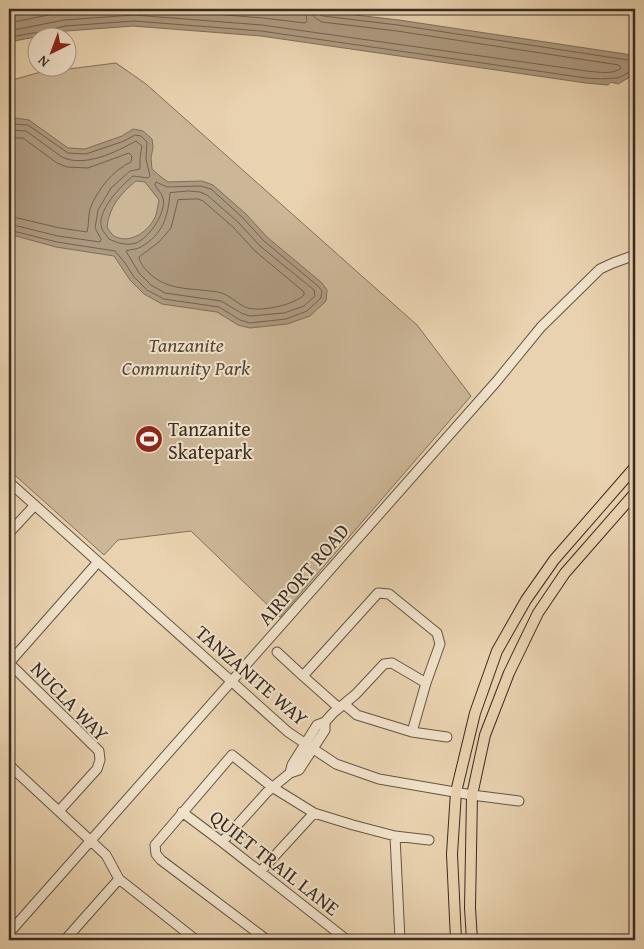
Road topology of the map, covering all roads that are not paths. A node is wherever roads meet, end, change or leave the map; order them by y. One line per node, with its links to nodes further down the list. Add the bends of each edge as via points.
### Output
1 (635, 255): 11 (street, AIRPORT ROAD, via 600,269 541,327)
2 (635, 467): 22 (main road, via 554,560 497,651 475,713)
3 (9, 482): 5 (street, TANZANITE WAY)
4 (635, 493): 23 (main road, via 565,573 538,613 508,673 485,735)
5 (35, 505): 6 (street); 7 (street, TANZANITE WAY)
6 (9, 533)
7 (98, 562): 9 (street); 11 (street, TANZANITE WAY)
8 (277, 652): 10 (street)
9 (9, 663): 25 (street, NUCLA WAY, via 99,751 97,769)
10 (303, 676): 12 (street, via 378,593 389,594 437,634 440,644); 13 (street)
11 (231, 682): 17 (street, TANZANITE WAY); 29 (street, AIRPORT ROAD)
12 (426, 683): 13 (street, via 392,663 384,664); 15 (street)
13 (342, 706): 14 (street); 15 (street, via 357,715)
14 (325, 722): 17 (street, via 317,725); 18 (street, via 325,730)
15 (412, 732): 16 (street)
16 (447, 737)
17 (304, 743): 18 (street, TANZANITE WAY); 20 (street)
18 (313, 749): 20 (street, via 299,770); 22 (street, TANZANITE WAY, via 336,764 380,778)
19 (9, 765): 25 (street)
20 (290, 773): 21 (street)
21 (272, 787): 26 (street, via 232,754); 27 (street); 31 (street)
22 (456, 792): 23 (street, TANZANITE WAY); 40 (main road, via 452,854)
23 (472, 795): 24 (street, TANZANITE WAY); 41 (main road)
24 (519, 800)
25 (59, 811): 29 (street)
26 (182, 812): 31 (street, QUIET TRAIL LANE); 37 (street, via 155,845 156,854)
27 (314, 812): 28 (street); 32 (street)
28 (395, 836): 30 (street); 39 (street)
29 (91, 840): 33 (street, via 106,855); 34 (street, AIRPORT ROAD)
30 (429, 840)
31 (222, 842): 32 (street, QUIET TRAIL LANE)
32 (260, 872): 38 (street, QUIET TRAIL LANE)
33 (119, 879): 35 (street); 36 (street)
34 (9, 933)
35 (68, 940)
36 (196, 940)
37 (267, 940)
38 (347, 940)
39 (400, 940)
40 (456, 940)
41 (472, 940)

